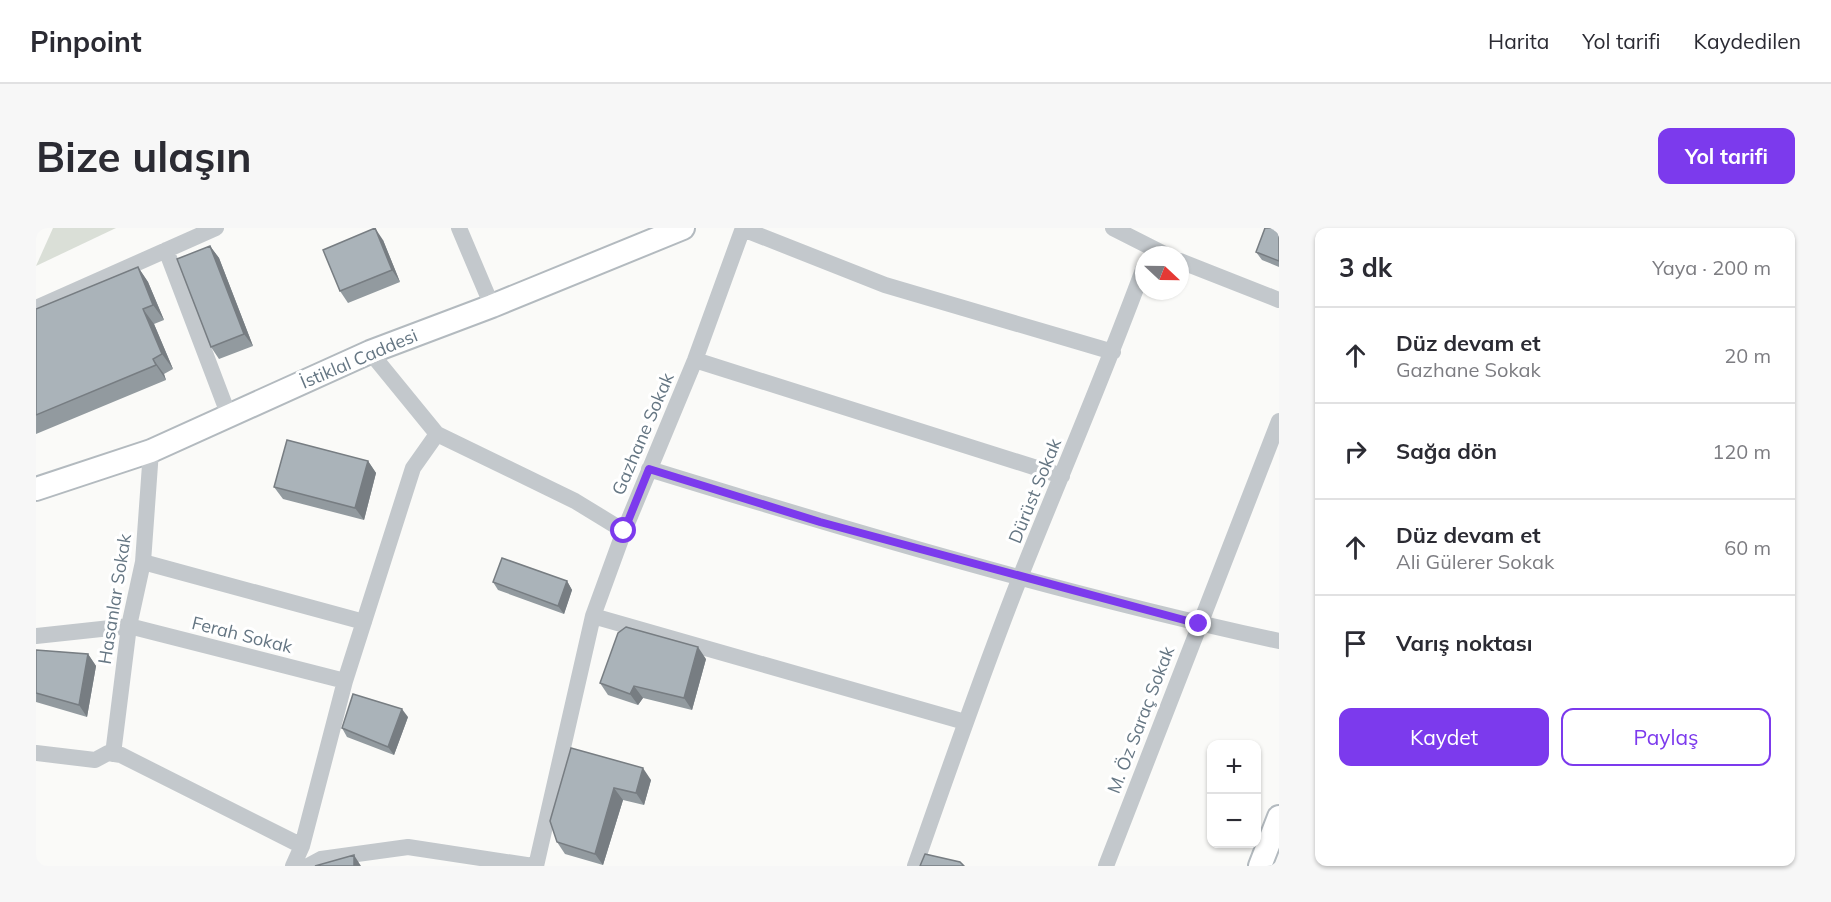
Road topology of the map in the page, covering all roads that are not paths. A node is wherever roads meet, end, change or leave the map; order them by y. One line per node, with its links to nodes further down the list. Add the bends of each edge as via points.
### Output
1 (216, 228): 7 (street)
2 (459, 228): 11 (street)
3 (683, 228): 11 (main road, İstiklal Caddesi)
4 (1113, 228): 6 (street)
5 (743, 229): 14 (street, via 885,285); 15 (street, Gazhane Sokak)
6 (1143, 246)
7 (166, 250): 12 (street); 16 (street)
8 (1189, 265): 10 (street)
9 (1135, 292): 14 (street, Dürüst Sokak)
10 (1279, 300)
11 (492, 306): 13 (main road, İstiklal Caddesi)
12 (36, 308)
13 (370, 352): 16 (main road, İstiklal Caddesi); 18 (street)
14 (1113, 352): 21 (street, Dürüst Sokak)
15 (695, 360): 20 (street, Gazhane Sokak); 21 (street)
16 (229, 416): 19 (main road, İstiklal Caddesi)
17 (1279, 421): 28 (street, M. Öz Saraç Sokak)
18 (437, 434): 23 (street, via 575,501); 27 (street, via 413,468)
19 (151, 451): 22 (main road, İstiklal Caddesi); 24 (street, Hasanlar Sokak)
20 (649, 469): 23 (street, Gazhane Sokak); 25 (street, via 820,522)
21 (1062, 476): 25 (street, Dürüst Sokak)
22 (36, 489)
23 (624, 531): 26 (street, Gazhane Sokak)
24 (143, 562): 27 (street); 29 (street, Hasanlar Sokak)
25 (1021, 576): 28 (street); 33 (street, Dürüst Sokak)
26 (593, 616): 33 (street); 40 (street, Gazhane Sokak)
27 (364, 622): 32 (street)
28 (1199, 624): 31 (street); 42 (street, M. Öz Saraç Sokak)
29 (129, 626): 30 (street); 32 (street, Ferah Sokak); 35 (street, Hasanlar Sokak)
30 (36, 636)
31 (1279, 641)
32 (345, 681): 37 (street)
33 (966, 722): 41 (street, Dürüst Sokak)
34 (36, 753): 35 (street, via 95,760)
35 (111, 753): 37 (street)
36 (1279, 817): 43 (main road)
37 (302, 846): 38 (street)
38 (293, 866)
39 (308, 866): 40 (street, via 321,859 408,847)
40 (534, 866)
41 (915, 866)
42 (1106, 866)
43 (1260, 866)

